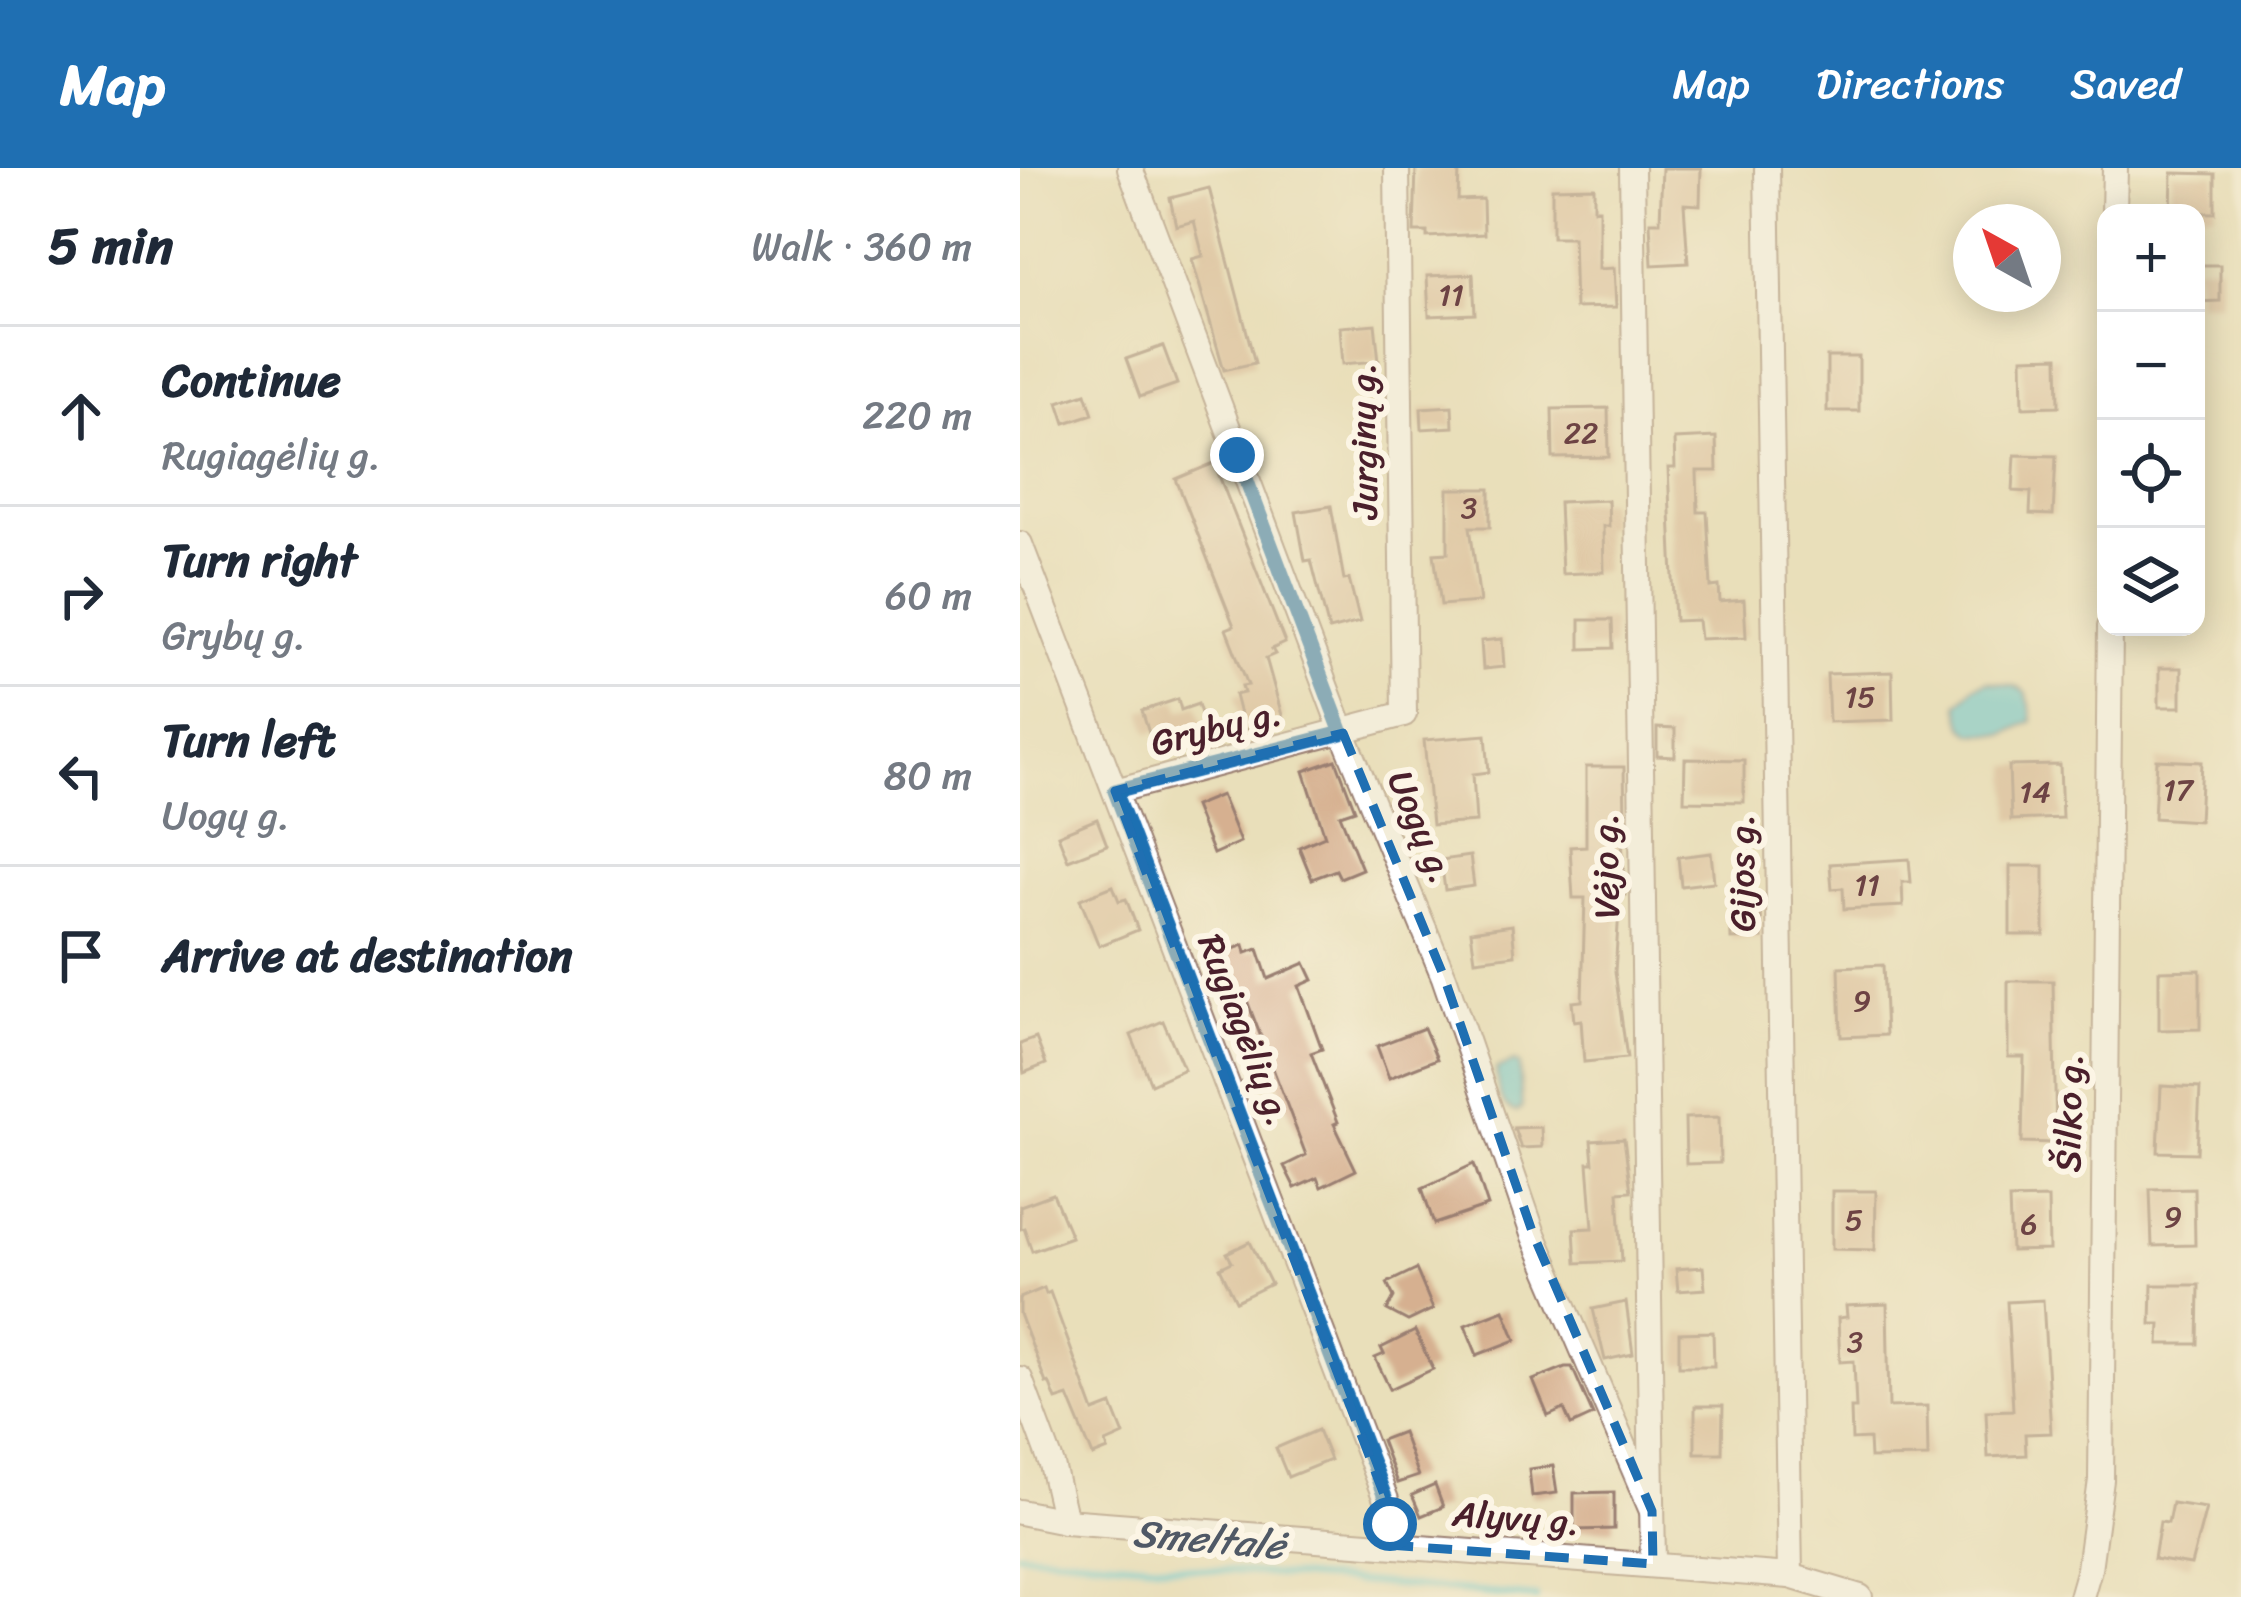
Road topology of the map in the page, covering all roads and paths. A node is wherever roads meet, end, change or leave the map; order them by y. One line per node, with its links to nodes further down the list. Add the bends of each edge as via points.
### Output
1 (1130, 168): 10 (street, Uogų g.)
2 (1397, 168): 9 (street, Jurginų g.)
3 (1632, 168): 13 (street, Vėjo g.)
4 (1767, 168): 18 (street, Gijos g.)
5 (2115, 168): 6 (street)
6 (2114, 204)
7 (1020, 544): 11 (street, Rugiagėlių g.)
8 (2110, 636): 20 (street, Šilko g., via 2102,1480)
9 (1404, 714): 10 (street, Grybų g.)
10 (1342, 733): 11 (street, Grybų g.); 13 (street, Uogų g., via 1444,976 1533,1234)
11 (1115, 791): 16 (street, Rugiagėlių g., via 1388,1505)
12 (1020, 1379): 15 (street)
13 (1652, 1511): 17 (street, Vėjo g.)
14 (1020, 1512): 15 (street, Alyvų g.)
15 (1065, 1521): 16 (street, Alyvų g.)
16 (1388, 1545): 17 (street, Alyvų g.)
17 (1653, 1564): 18 (street, Alyvų g.)
18 (1790, 1576): 19 (street, Alyvų g.)
19 (1860, 1597)
20 (2081, 1597)

